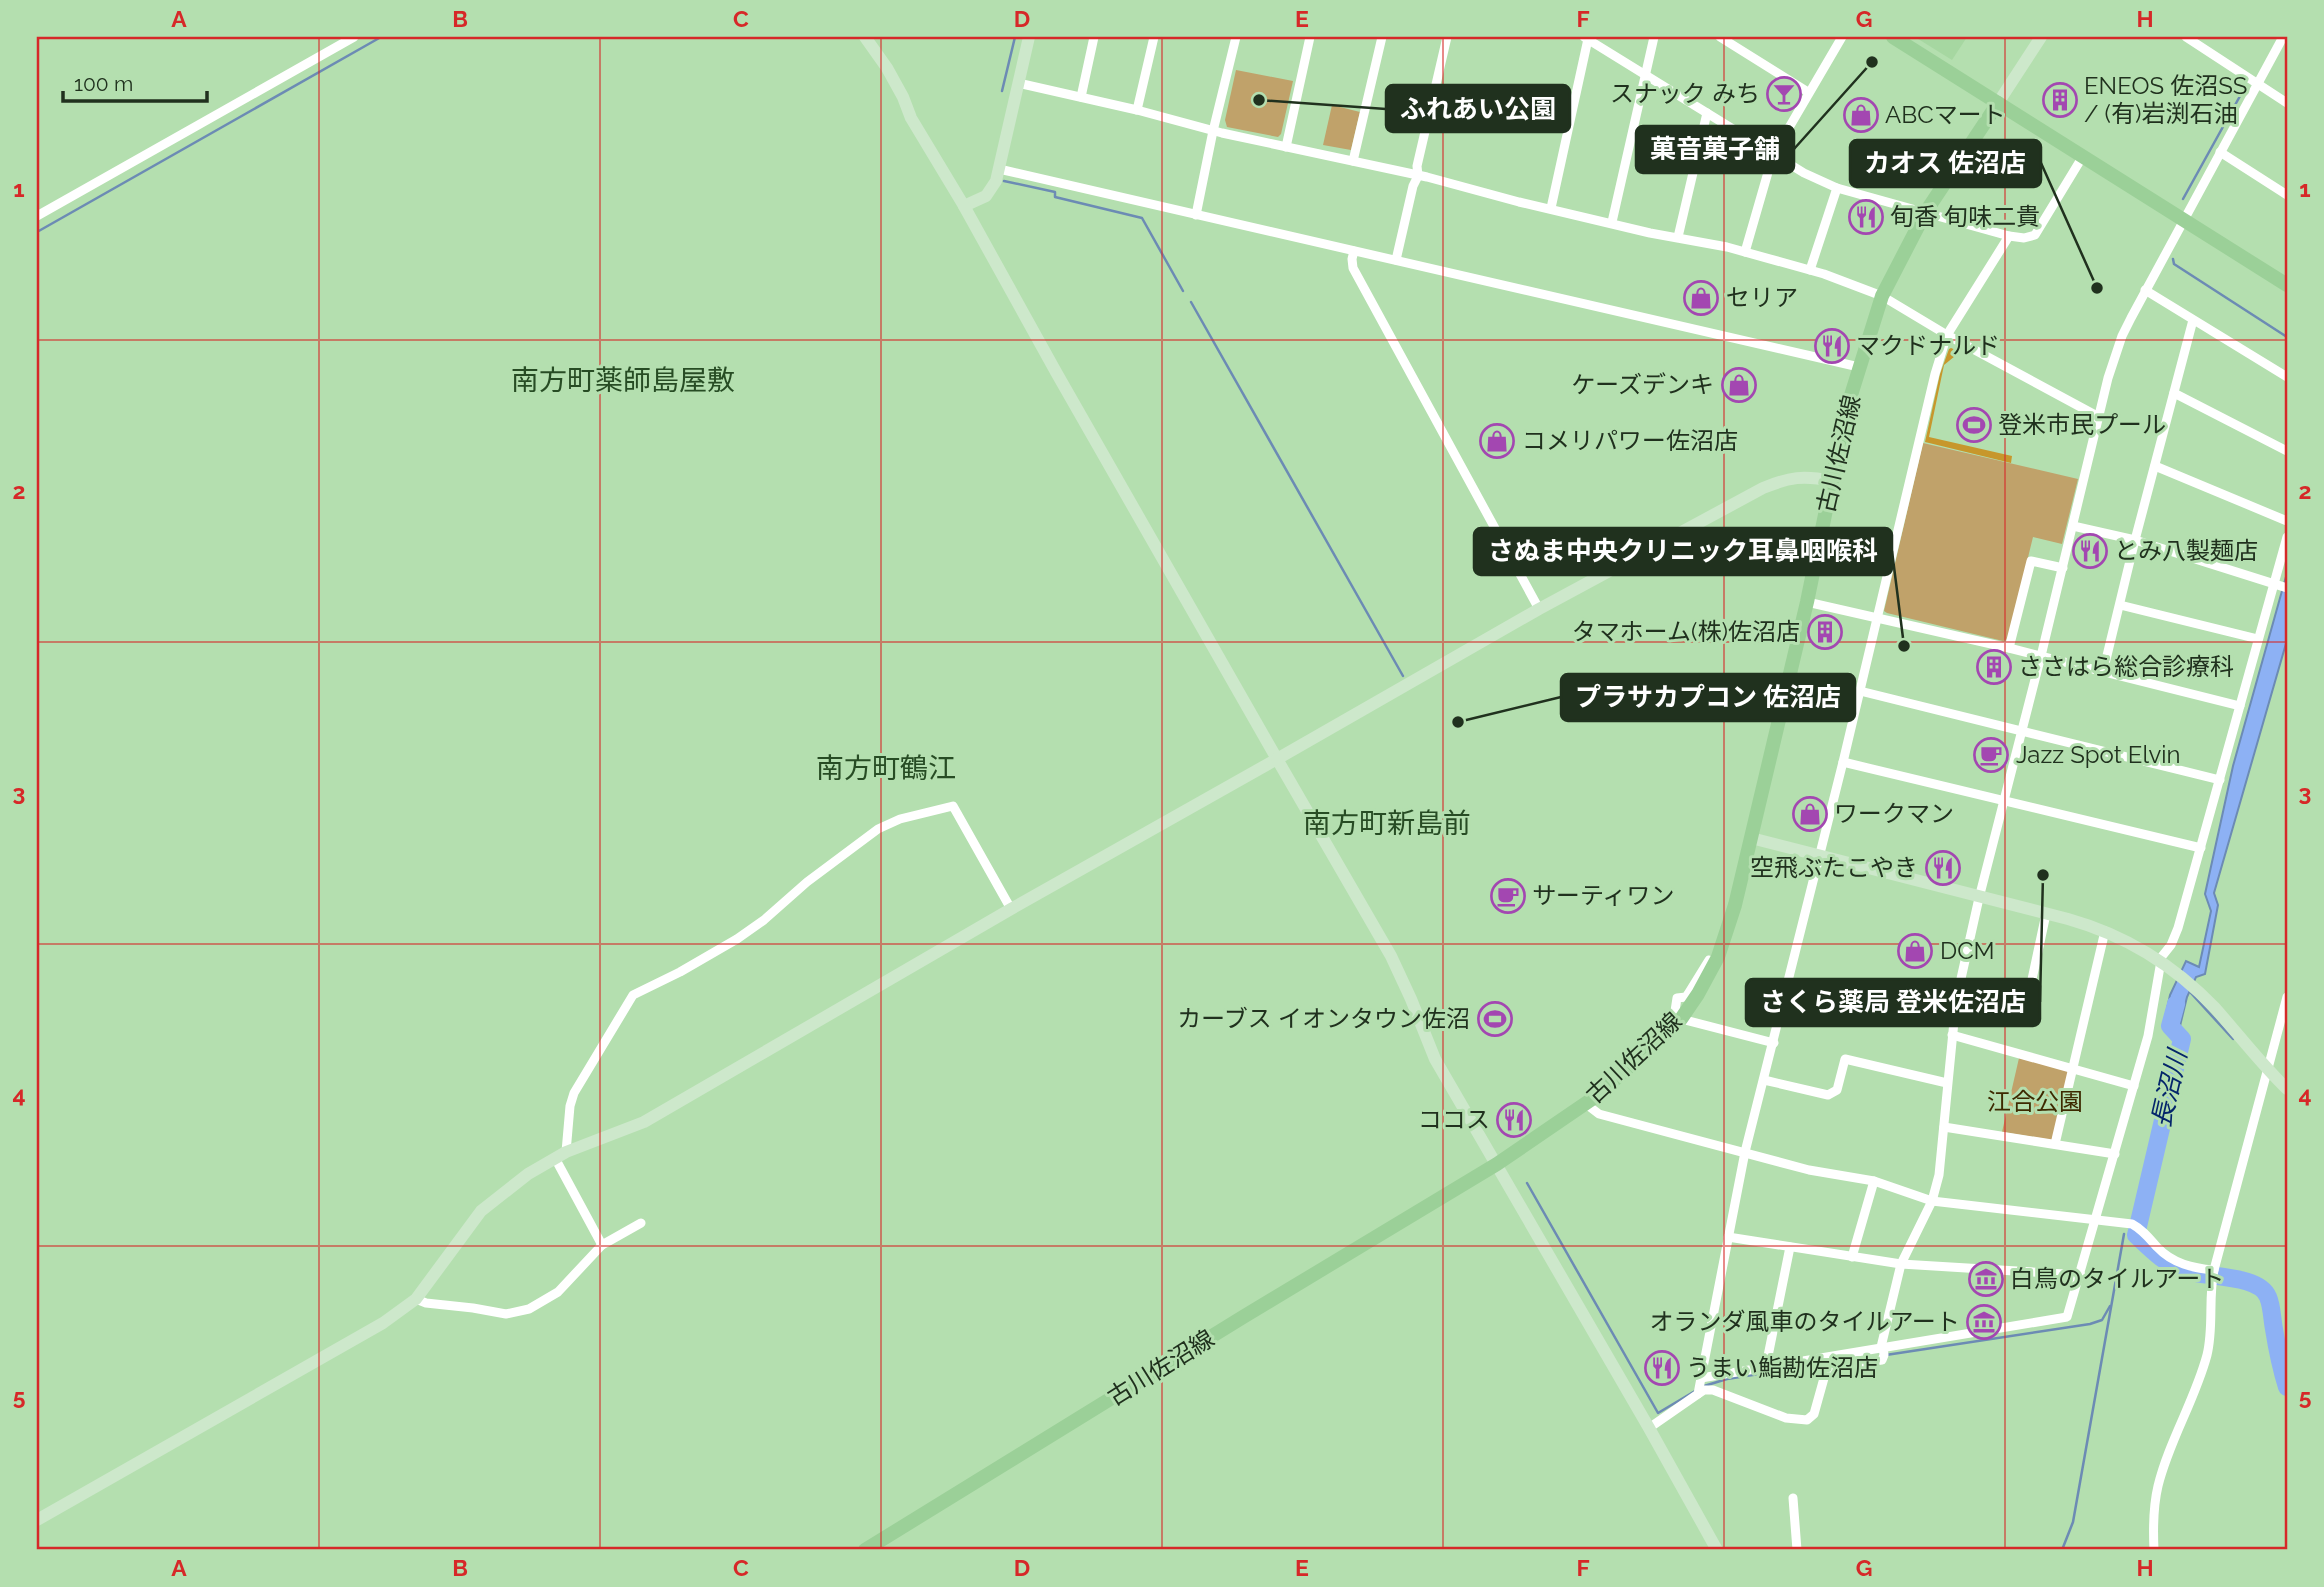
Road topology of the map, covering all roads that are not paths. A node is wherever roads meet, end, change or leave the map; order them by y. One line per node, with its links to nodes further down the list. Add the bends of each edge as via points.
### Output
1 (354, 37): 41 (street)
2 (865, 37): 37 (street)
3 (1029, 37): 19 (street)
4 (1094, 37): 22 (street)
5 (1154, 37): 25 (street)
6 (1236, 37): 27 (street)
7 (1310, 37): 28 (street)
8 (1382, 37): 32 (street)
9 (1447, 37): 34 (street)
10 (1654, 37): 18 (street)
11 (1720, 37): 21 (street)
12 (1842, 37): 21 (street)
13 (1893, 37): 23 (main road)
14 (2041, 37): 23 (street)
15 (2186, 37): 20 (street)
16 (2283, 37): 20 (street)
17 (1586, 38): 18 (street); 38 (street)
18 (1645, 75): 26 (street); 43 (street)
19 (1018, 83): 22 (street); 33 (street)
20 (2256, 83): 24 (street); 29 (street)
21 (1808, 92): 30 (street)
22 (1081, 97): 25 (street)
23 (1998, 103): 31 (main road); 39 (main road, 古川佐沼線)
24 (2287, 103)
25 (1138, 110): 27 (street)
26 (1707, 113): 30 (street); 45 (street)
27 (1213, 131): 28 (street); 40 (street)
28 (1286, 147): 32 (street)
29 (2220, 152): 36 (street); 42 (street)
30 (1773, 155): 35 (street); 47 (street)
31 (2083, 156): 42 (main road); 44 (street, via 2035,235)
32 (1353, 161): 34 (street)
33 (999, 169): 37 (street, via 986,195); 40 (street)
34 (1418, 176): 38 (street); 48 (street)
35 (1837, 188): 39 (street); 49 (street)
36 (2287, 195)
37 (964, 206): 79 (street)
38 (1551, 208): 43 (street)
39 (1925, 213): 44 (street); 52 (main road, 古川佐沼線)
40 (1196, 215): 46 (street)
41 (37, 216)
42 (2183, 219): 50 (main road); 51 (street)
43 (1612, 222): 45 (street)
44 (2008, 236): 54 (street)
45 (1678, 237): 47 (street)
46 (1354, 251): 48 (street); 70 (street, via 1353,268)
47 (1745, 252): 49 (street)
48 (1396, 260): 55 (street)
49 (1810, 270): 52 (street)
50 (2287, 285)
51 (2145, 290): 53 (street); 58 (street, via 2122,336)
52 (1882, 296): 54 (street); 55 (main road, 古川佐沼線)
53 (2193, 320): 56 (street); 57 (street)
54 (1947, 335): 58 (street); 71 (street)
55 (1859, 367): 61 (main road, 古川佐沼線)
56 (2287, 377)
57 (2174, 393): 59 (street); 60 (street)
58 (2099, 417): 63 (street)
59 (2287, 451)
60 (2155, 466): 62 (street); 65 (street)
61 (1832, 481): 68 (main road, 古川佐沼線); 70 (street, via 1788,478 1763,488)
62 (2287, 521)
63 (2073, 526): 65 (street); 66 (street)
64 (2287, 537): 67 (street)
65 (2135, 540): 67 (street); 69 (street)
66 (2063, 568): 73 (street, via 2031,561); 74 (street)
67 (2281, 586): 72 (street)
68 (1807, 602): 71 (street); 83 (main road, 古川佐沼線)
69 (2120, 605): 72 (street); 75 (street)
70 (1539, 609): 79 (street)
71 (1878, 618): 73 (street); 76 (street)
72 (2258, 639): 77 (street)
73 (2008, 648): 74 (street)
74 (2041, 656): 75 (street); 78 (street)
75 (2103, 672): 77 (street)
76 (1860, 691): 78 (street); 80 (street)
77 (2240, 706): 81 (street)
78 (2021, 730): 81 (street); 82 (street)
79 (1277, 758): 87 (street); 111 (street, via 1391,956 1435,1059)
80 (1843, 762): 82 (street); 85 (street)
81 (2220, 780): 84 (street)
82 (2003, 802): 84 (street); 86 (street)
83 (1751, 838): 85 (street); 89 (main road, 古川佐沼線)
84 (2201, 848): 91 (street)
85 (1820, 857): 86 (street); 97 (street)
86 (1979, 898): 88 (street); 93 (street)
87 (1011, 909): 110 (street, via 644,1122); 110 (street, via 953,806 888,823 737,939 633,995 574,1093)
88 (2046, 914): 90 (street); 93 (street, via 2025,1012 2017,1016)
89 (1727, 931): 94 (main road, 古川佐沼線); 100 (street, via 1686,997 1677,998 1675,1011)
90 (2105, 931): 91 (street); 98 (street)
91 (2164, 963): 99 (street, via 2197,990); 103 (street)
92 (2287, 997): 95 (street)
93 (1956, 1001): 96 (street)
94 (1681, 1019): 97 (street); 100 (main road, 古川佐沼線)
95 (2284, 1023): 99 (street)
96 (1952, 1035): 98 (street); 102 (street)
97 (1774, 1043): 101 (street)
98 (2072, 1069): 103 (street); 107 (street)
99 (2267, 1070): 104 (street); 121 (street)
100 (1621, 1074): 105 (main road, 古川佐沼線)
101 (1764, 1080): 102 (street, via 1828,1095 1837,1090 1845,1059); 108 (street)
102 (1947, 1083): 106 (street)
103 (2134, 1086): 109 (street)
104 (2287, 1089)
105 (1586, 1104): 108 (street, via 1599,1114); 111 (main road, 古川佐沼線)
106 (1944, 1127): 107 (street); 113 (street)
107 (2055, 1144): 109 (street)
108 (1745, 1152): 112 (street, via 1810,1171); 116 (street)
109 (2115, 1154): 114 (street)
110 (560, 1155): 117 (street); 123 (street, via 481,1211)
111 (1497, 1164): 127 (street); 130 (main road, 古川佐沼線)
112 (1874, 1181): 113 (street); 119 (street)
113 (1932, 1201): 114 (street); 120 (street)
114 (2096, 1219): 121 (street, via 2136,1226 2165,1255); 122 (street)
115 (641, 1223): 117 (street)
116 (1728, 1237): 118 (street); 126 (street)
117 (603, 1245): 123 (street, via 558,1292 528,1309 506,1314)
118 (1790, 1247): 119 (street); 125 (street)
119 (1852, 1257): 120 (street)
120 (1901, 1264): 122 (street); 124 (street)
121 (2214, 1274): 133 (street, via 2207,1356 2158,1484)
122 (2081, 1275): 124 (street, via 2071,1311 2064,1319)
123 (416, 1299): 129 (street, via 383,1323)
124 (1883, 1350): 125 (street); 126 (street, via 1882,1360 1826,1371 1814,1414 1807,1420 1786,1418)
125 (1766, 1366): 126 (street)
126 (1700, 1386): 127 (street)
127 (1649, 1428): 131 (street)
128 (1793, 1498): 132 (street)
129 (37, 1520)
130 (864, 1550)
131 (1717, 1550)
132 (1797, 1550)
133 (2154, 1550)

